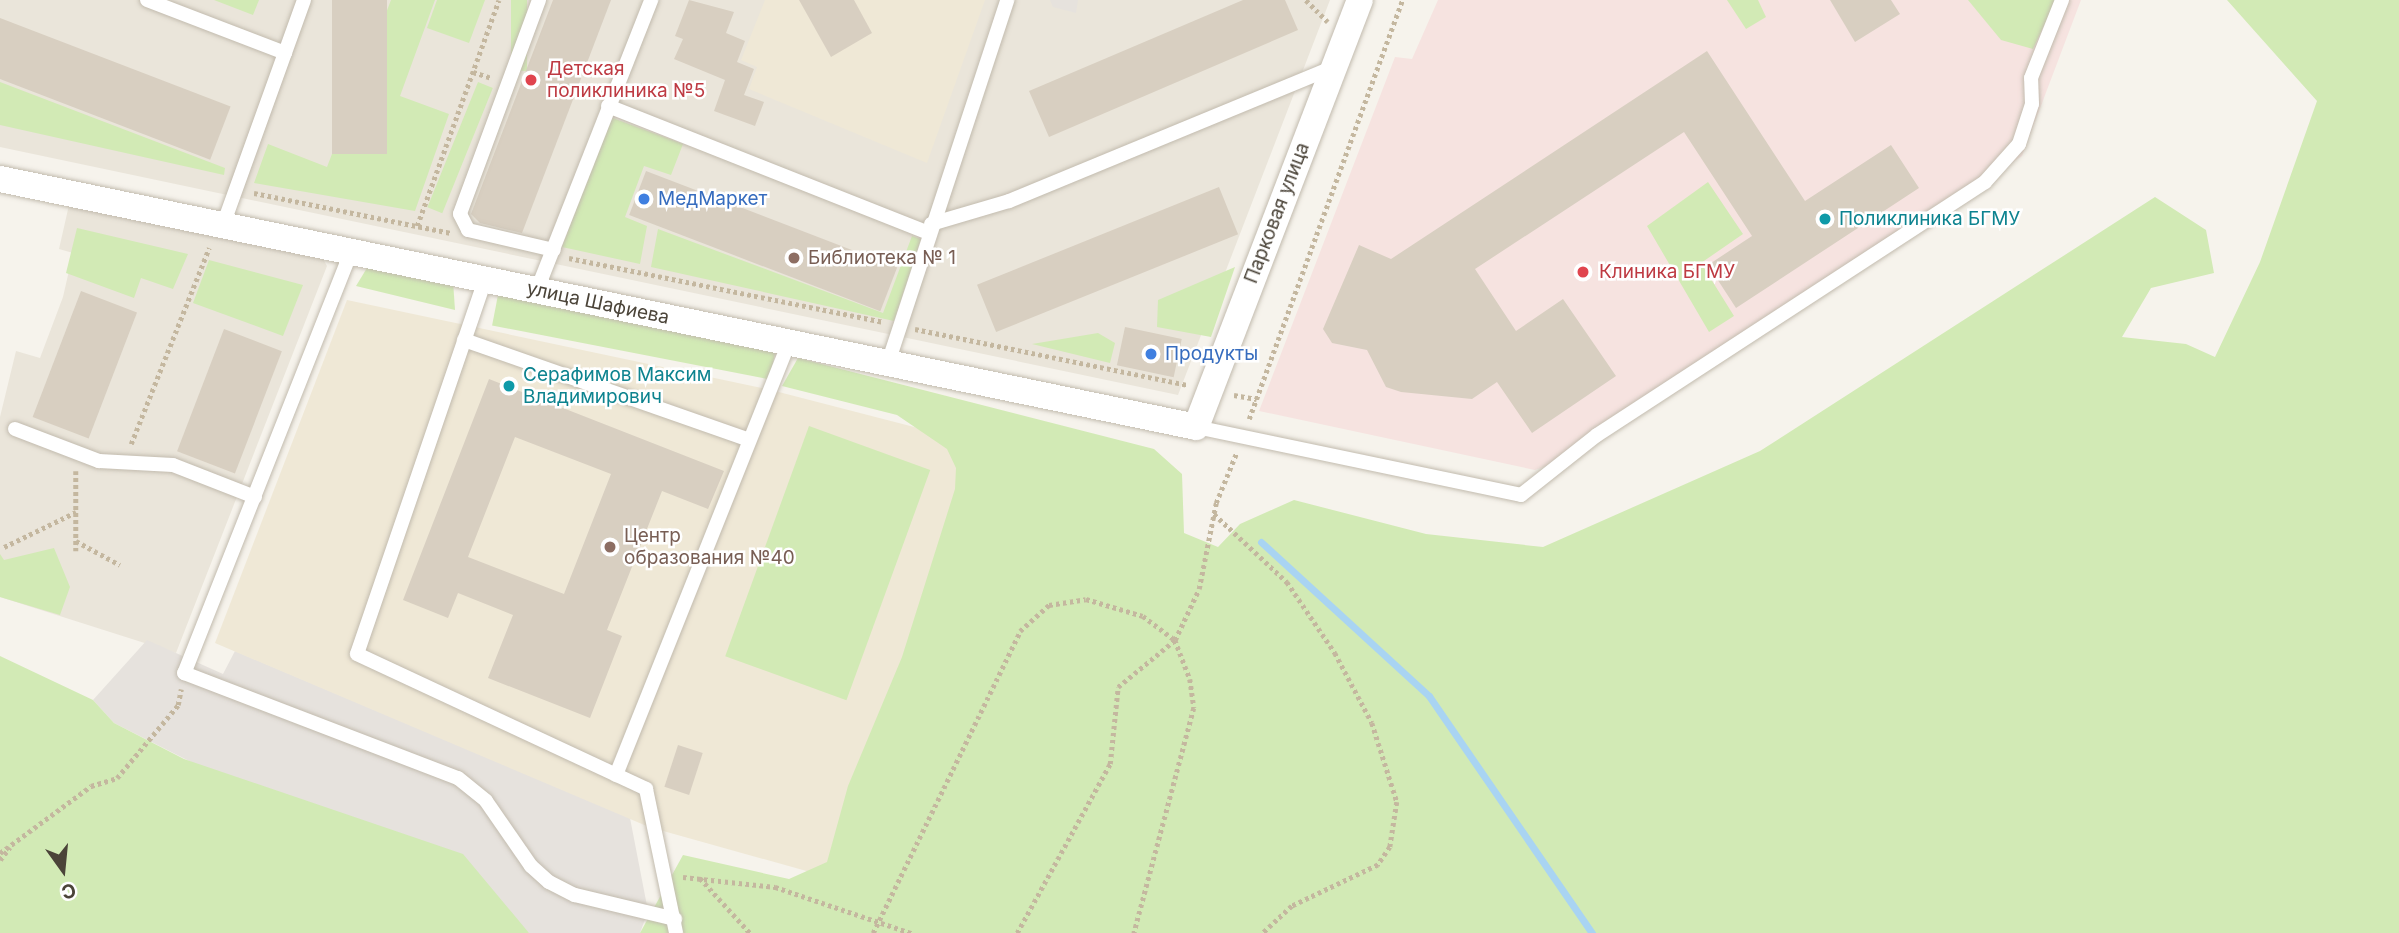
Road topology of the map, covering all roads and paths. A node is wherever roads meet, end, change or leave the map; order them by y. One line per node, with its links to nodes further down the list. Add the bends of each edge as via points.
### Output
1 (147, 0): 10 (lane)
2 (304, 0): 10 (lane)
3 (499, 0): 16 (path)
4 (539, 0): 20 (lane, via 460,214 468,230)
5 (651, 0): 12 (lane)
6 (1007, 0): 17 (lane)
7 (1360, 0): 11 (street, Парковая улица)
8 (1402, 0): 28 (path)
9 (2062, 0): 31 (lane, via 2031,78 2032,104 2019,145 1985,181 1597,435 1521,495)
10 (285, 53): 14 (lane)
11 (1332, 68): 17 (lane); 27 (street, Парковая улица)
12 (608, 106): 17 (lane); 20 (lane)
13 (0, 179): 15 (street, улица Шафиева)
14 (236, 189): 15 (lane); 16 (path)
15 (220, 224): 19 (street, улица Шафиева); 34 (path)
16 (417, 226): 18 (path)
17 (930, 229): 23 (lane)
18 (462, 236)
19 (351, 252): 21 (street, улица Шафиева); 35 (lane)
20 (553, 252): 22 (lane); 23 (path)
21 (485, 280): 22 (street, улица Шафиева); 24 (lane)
22 (537, 290): 25 (street, улица Шафиева)
23 (899, 326): 26 (lane); 27 (path)
24 (464, 340): 32 (lane); 44 (lane, via 357,654)
25 (789, 343): 26 (street, улица Шафиева); 32 (lane)
26 (888, 363): 29 (street, улица Шафиева)
27 (1210, 390): 28 (path); 29 (street, Парковая улица)
28 (1257, 399): 31 (path)
29 (1196, 427): 31 (lane)
30 (16, 429): 33 (lane)
31 (1243, 437): 37 (path)
32 (749, 440): 44 (lane)
33 (76, 453): 34 (lane); 36 (path)
34 (124, 462): 35 (lane, via 173,465)
35 (254, 497): 43 (lane)
36 (76, 512): 38 (path); 39 (path)
37 (1213, 514): 42 (path, via 1199,589); 57 (path, via 1287,582 1335,653 1372,723 1397,802 1390,847 1378,865 1292,906)
38 (76, 541): 40 (path); 41 (path)
39 (4, 547)
40 (76, 551)
41 (120, 565)
42 (1175, 640): 50 (path, via 1143,616 1086,599 1049,606 1020,631); 55 (path, via 1118,687 1110,764); 56 (path, via 1186,661 1194,708)
43 (184, 673): 45 (path, via 178,705 117,778 91,786); 51 (lane, via 458,778 486,801 531,866 550,882 575,895)
44 (616, 775): 49 (lane, via 646,789 649,827)
45 (17, 838): 46 (path); 47 (path)
46 (0, 853)
47 (0, 860)
48 (700, 877): 49 (path); 50 (path, via 775,887); 52 (path)
49 (666, 878): 51 (lane)
50 (875, 918): 53 (path); 54 (path)
51 (675, 926)
52 (750, 933)
53 (873, 933)
54 (911, 933)
55 (1017, 933)
56 (1134, 933)
57 (1263, 933)

